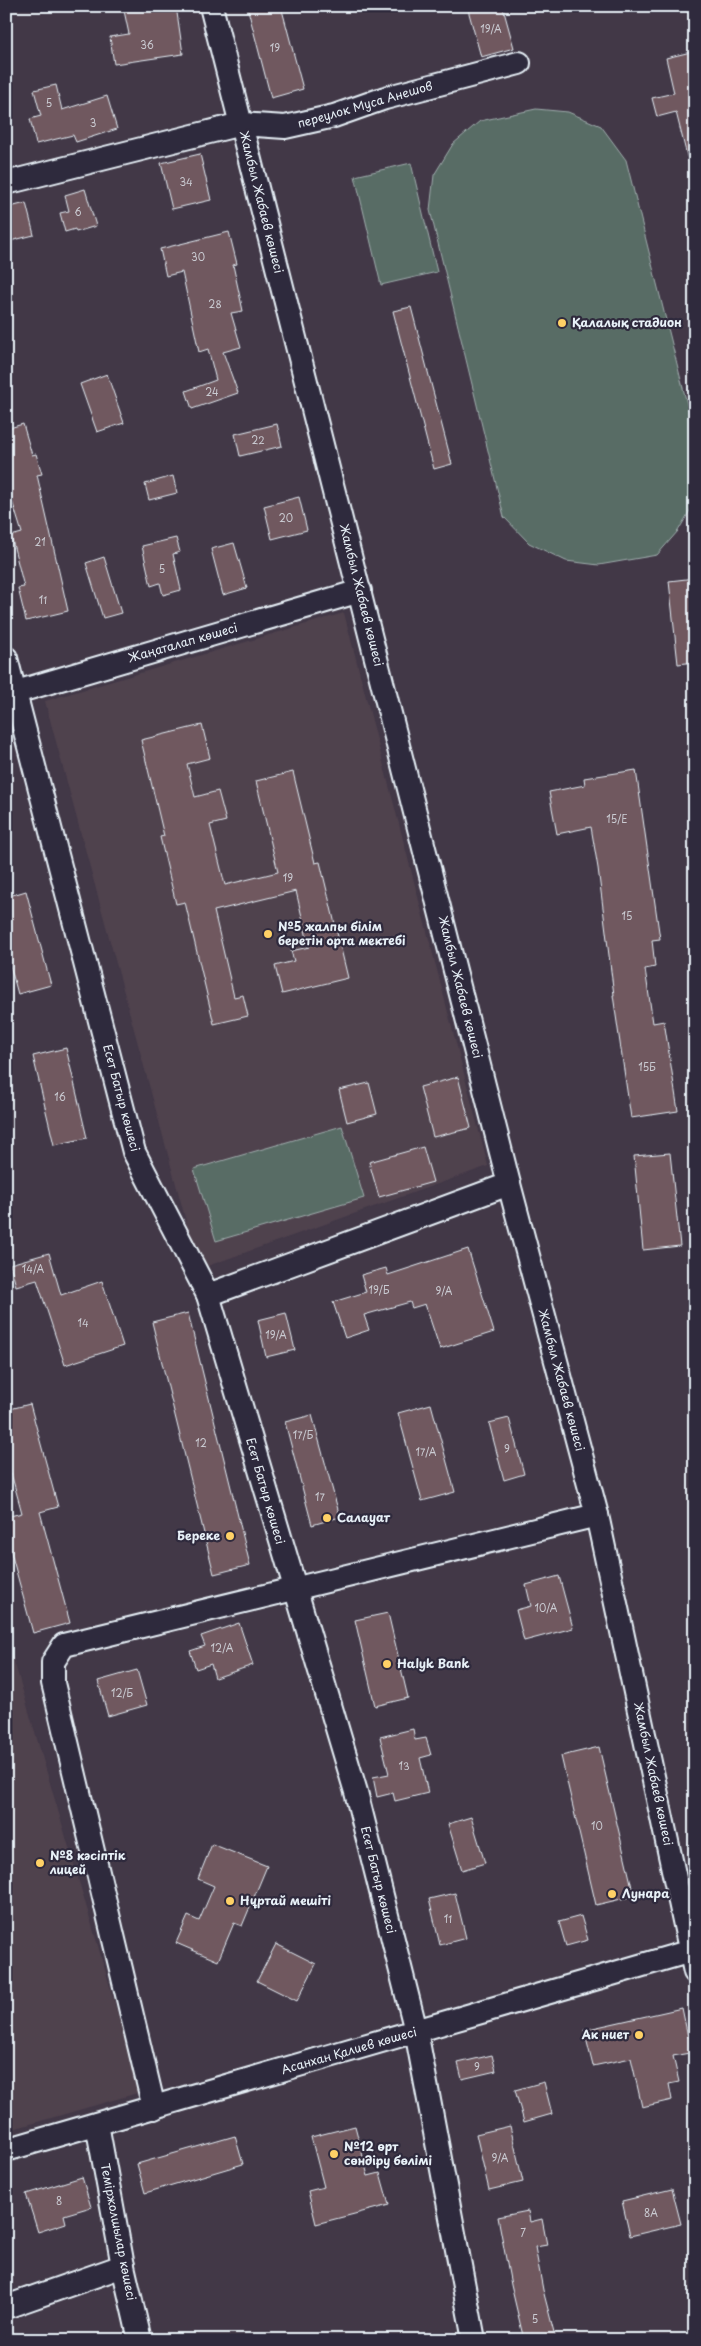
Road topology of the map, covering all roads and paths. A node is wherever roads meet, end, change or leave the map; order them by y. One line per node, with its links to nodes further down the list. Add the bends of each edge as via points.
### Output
1 (211, 6): 3 (street, Жамбыл Жабаев көшесі)
2 (519, 63): 3 (street, переулок Муса Анешов, via 285,127)
3 (241, 124): 4 (street, переулок Муса Анешов); 5 (street, Жамбыл Жабаев көшесі)
4 (6, 183)
5 (360, 591): 7 (street, Жаңаталап көшесі); 8 (street, Жамбыл Жабаев көшесі)
6 (6, 658): 7 (street, Есет Батыр көшесі)
7 (11, 694): 9 (street, Есет Батыр көшесі, via 134,1152)
8 (509, 1184): 9 (street); 10 (street, Жамбыл Жабаев көшесі)
9 (208, 1294): 11 (street, Есет Батыр көшесі)
10 (597, 1515): 11 (street); 12 (street, Жамбыл Жабаев көшесі)
11 (294, 1588): 13 (street, Есет Батыр көшесі, via 356,1792); 14 (street, via 64,1645 53,1662 53,1683)
12 (693, 1961): 13 (street, Асанхан Қалиев көшесі)
13 (416, 2031): 14 (street, Асанхан Қалиев көшесі); 20 (street, Есет Батыр көшесі)
14 (154, 2108): 15 (street, Асанхан Қалиев көшесі)
15 (97, 2124): 16 (street, Асанхан Қалиев көшесі); 17 (street, Теміржолшылар көшесі)
16 (6, 2150)
17 (123, 2266): 18 (street); 19 (street, Теміржолшылар көшесі)
18 (6, 2307)
19 (140, 2340)
20 (474, 2340)

